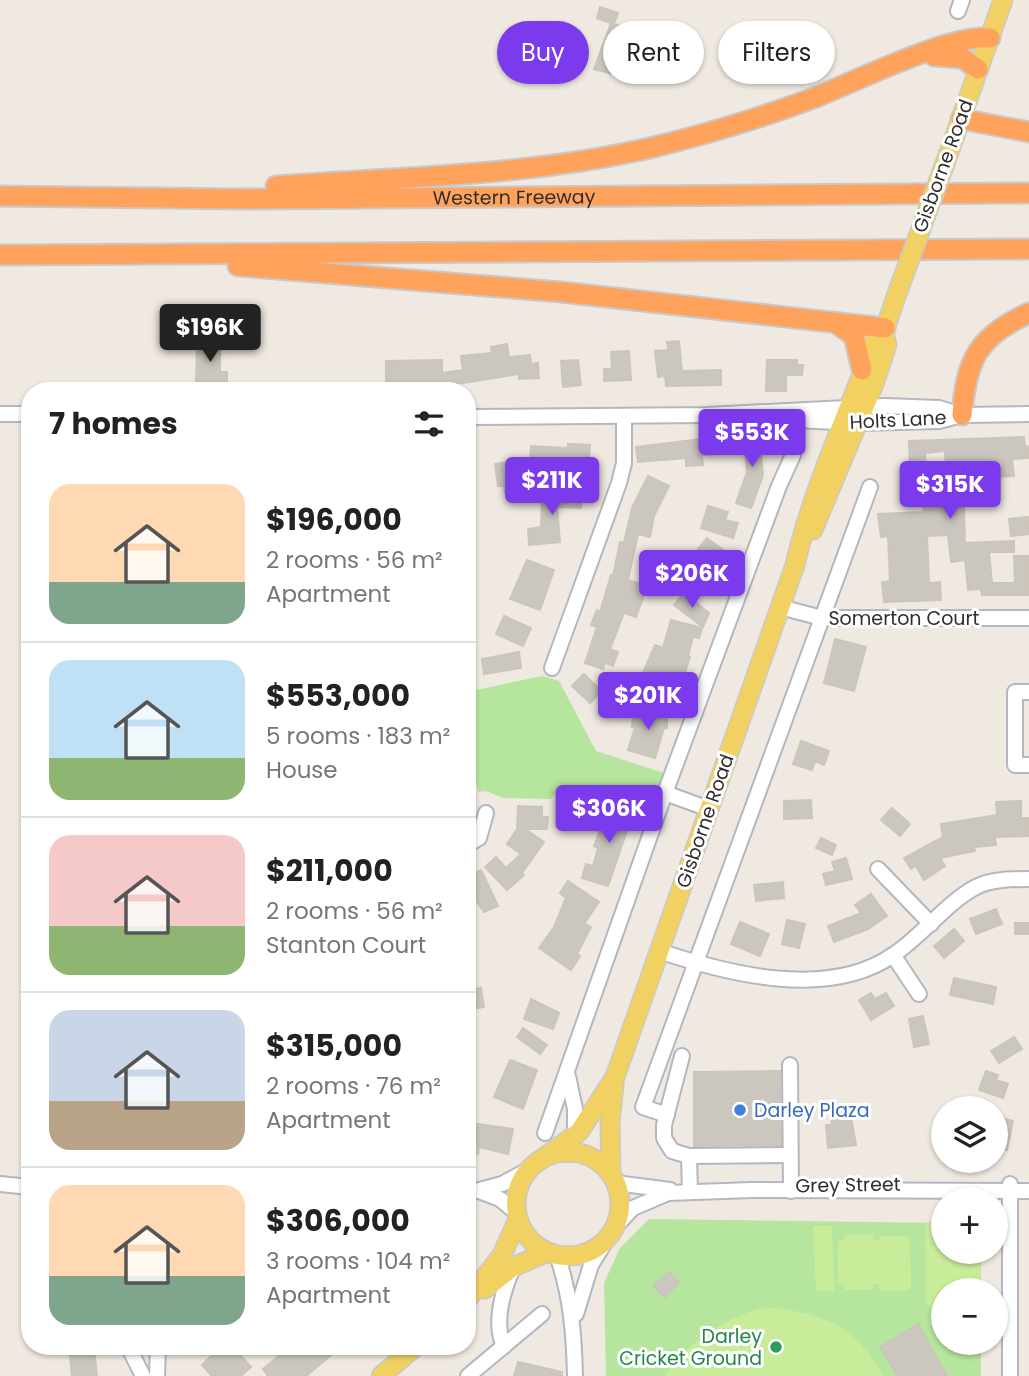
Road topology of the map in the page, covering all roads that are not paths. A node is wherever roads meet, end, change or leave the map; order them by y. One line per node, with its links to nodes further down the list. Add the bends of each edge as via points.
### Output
1 (1003, 0): 2 (main road, Gisborne Road)
2 (990, 38): 3 (highway, via 972,39); 4 (main road, Gisborne Road)
3 (912, 59): 4 (highway, via 953,56); 9 (highway, via 776,112 620,154 474,172)
4 (978, 69): 5 (main road, Gisborne Road)
5 (961, 119): 6 (highway); 15 (main road, Gisborne Road, bridge)
6 (1029, 132)
7 (1029, 193): 9 (highway, Western Freeway)
8 (0, 196): 9 (highway, Western Freeway)
9 (121, 198)
10 (1029, 250): 12 (highway)
11 (0, 256): 12 (highway)
12 (48, 256): 14 (highway, via 407,278)
13 (1029, 313): 22 (highway, via 992,334 980,347 967,373)
14 (835, 322): 15 (highway); 16 (highway, via 854,336)
15 (884, 330): 16 (main road, Gisborne Road, via 874,339); 21 (main road, Gisborne Road, via 887,345)
16 (862, 370): 20 (main road, Gisborne Road)
17 (0, 414): 18 (street)
18 (21, 414)
19 (1029, 414): 22 (street, Holts Lane)
20 (843, 415): 21 (street, Holts Lane); 23 (street, Holts Lane); 27 (main road, Gisborne Road, via 804,525)
21 (862, 415): 22 (street, Holts Lane, via 939,421); 27 (main road, Gisborne Road)
22 (962, 415)
23 (624, 416): 24 (street, Holts Lane); 31 (street, via 619,483)
24 (476, 417)
25 (793, 456): 34 (street)
26 (870, 487): 29 (street)
27 (795, 565): 28 (main road, Gisborne Road)
28 (780, 607): 29 (street, Somerton Court); 35 (main road, Gisborne Road)
29 (822, 618): 30 (street, Somerton Court); 43 (street)
30 (1029, 618)
31 (552, 668)
32 (1029, 692): 33 (street, via 1015,692 1016,765)
33 (1029, 765)
34 (665, 793): 35 (street); 47 (street)
35 (709, 809): 41 (main road, Gisborne Road)
36 (486, 813): 37 (street)
37 (476, 840)
38 (878, 869): 40 (street)
39 (1029, 879): 40 (street, via 977,886)
40 (930, 924): 42 (street)
41 (659, 951): 43 (street); 48 (main road, Gisborne Road)
42 (893, 956): 43 (street, via 869,968 796,980); 44 (street)
43 (694, 963): 49 (street, via 643,1107)
44 (919, 993)
45 (682, 1056): 49 (street)
46 (790, 1065): 52 (street)
47 (568, 1074): 50 (street); 51 (street)
48 (615, 1077): 51 (main road, Gisborne Road); 55 (main road, Gisborne Road, via 610,1124)
49 (667, 1115): 53 (street, via 663,1133 667,1147)
50 (545, 1133)
51 (575, 1137): 54 (main road, Gisborne Road)
52 (790, 1155): 53 (street); 60 (street)
53 (689, 1156): 64 (street)
54 (536, 1164): 55 (main road, via 557,1153 579,1154 600,1163); 61 (street, via 502,1184); 65 (main road, via 518,1189)
55 (613, 1179): 64 (street, Grey Street); 66 (main road, via 620,1206)
56 (1029, 1182): 59 (street, Grey Street)
57 (0, 1184): 58 (street)
58 (21, 1187)
59 (1009, 1187): 60 (street, Grey Street); 62 (street, Grey Street); 82 (street)
60 (790, 1189): 64 (street, Grey Street)
61 (476, 1190)
62 (1029, 1191)
63 (476, 1192): 65 (street, via 500,1199)
64 (690, 1192): 66 (street, Grey Street, via 645,1201 632,1208)
65 (518, 1216): 67 (main road, via 530,1238); 69 (main road, via 502,1255)
66 (610, 1234): 67 (main road, via 584,1253); 72 (street, Grey Street, via 583,1286)
67 (552, 1253): 68 (main road); 72 (street, via 569,1291)
68 (513, 1267): 70 (main road); 73 (street, via 503,1295 500,1336)
69 (476, 1289)
70 (476, 1294)
71 (541, 1314): 73 (street)
72 (574, 1323): 81 (street)
73 (504, 1346): 80 (street)
74 (132, 1355): 77 (street)
75 (158, 1355): 78 (street)
76 (406, 1355): 79 (main road)
77 (143, 1376)
78 (157, 1376)
79 (381, 1376)
80 (468, 1376)
81 (575, 1376)
82 (1010, 1376)

